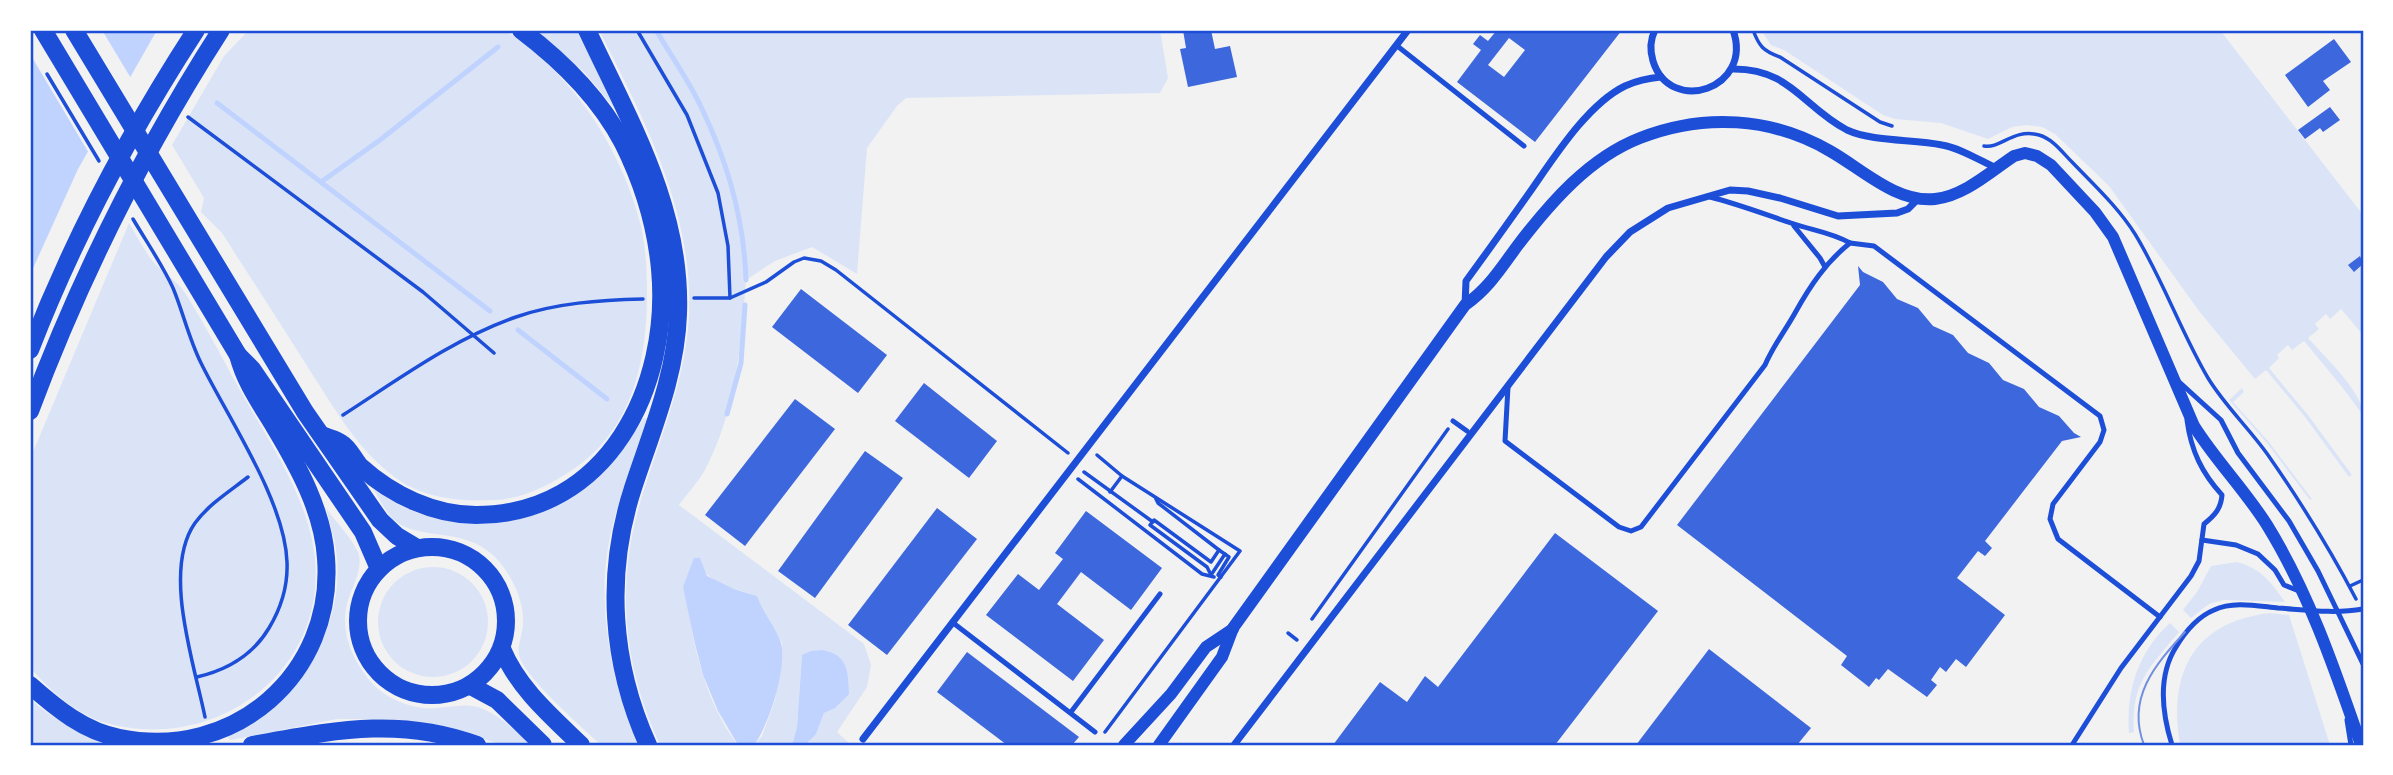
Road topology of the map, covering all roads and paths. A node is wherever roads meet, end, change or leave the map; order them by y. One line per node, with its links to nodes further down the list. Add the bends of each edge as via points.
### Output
1 (43, 30): 37 (highway)
2 (74, 30): 45 (highway, via 247,320)
3 (196, 30): 35 (highway, via 93,208)
4 (221, 30): 16 (highway)
5 (235, 30): 16 (highway)
6 (521, 30): 45 (highway, via 575,76 605,112 641,187 654,230 661,314 657,350 637,412 598,466 573,486 512,512 474,515 412,501 374,478 343,443)
7 (587, 30): 88 (highway, via 655,175 677,266 674,356 632,490 616,562 617,644 635,716)
8 (637, 30): 31 (path, via 687,115 718,193 729,246)
9 (1408, 30): 13 (street)
10 (1655, 30): 17 (street, via 1650,50)
11 (1733, 30): 15 (street, via 1737,55)
12 (1753, 30): 19 (path, via 1766,52)
13 (1396, 45): 21 (lane); 46 (street)
14 (44, 69): 22 (path)
15 (1732, 69): 17 (street, via 1712,88 1699,91 1672,86); 23 (street, via 1749,68 1789,84 1848,130 1947,146)
16 (191, 77): 18 (highway)
17 (1661, 77): 33 (street, via 1625,86 1582,123 1466,281)
18 (174, 106): 34 (path, via 423,292); 41 (highway, via 85,277)
19 (1893, 127)
20 (1976, 143): 61 (path, via 1987,148 2015,135 2039,135 2051,140 2102,192 2135,234 2207,378 2266,453)
21 (1524, 146)
22 (99, 161)
23 (1996, 168): 25 (street, via 1951,195); 38 (street, via 2014,156 2037,156 2095,212 2113,237)
24 (1710, 197): 25 (street, via 1730,190 1748,191 1838,216 1897,213); 27 (lane); 39 (street, via 1668,208 1630,232)
25 (1919, 198): 33 (street, via 1889,188 1830,150 1787,131 1743,121 1661,130 1610,152 1583,172 1545,212 1484,291)
26 (133, 219): 75 (path, via 172,286 200,361 274,506 288,562 285,591 265,635 220,672)
27 (1792, 224): 28 (lane); 29 (lane)
28 (1850, 243): 29 (lane); 67 (lane, via 1874,246 2099,416 2104,430 2100,442 2053,504 2050,519 2058,539)
29 (1825, 267): 39 (lane, via 1765,365 1641,527 1631,531 1619,527 1505,441)
30 (692, 298): 31 (path)
31 (730, 298): 47 (path, via 766,282 793,262 804,258 821,261)
32 (643, 299): 34 (path, via 545,309)
33 (1465, 305): 69 (street)
34 (473, 336): 36 (path); 42 (path)
35 (30, 350)
36 (494, 353)
37 (238, 355): 57 (highway, via 363,532); 76 (highway, via 243,376 296,466 322,530 325,607 301,663 279,691 243,720 176,742 102,733 75,720)
38 (2174, 377): 40 (street); 66 (lane, via 2221,420 2238,453 2289,521)
39 (1508, 386): 90 (street)
40 (2185, 403): 53 (lane, via 2196,457 2222,495 2221,504 2204,524); 63 (street, via 2194,426 2267,526)
41 (30, 411)
42 (344, 415)
43 (1453, 421): 44 (lane); 70 (path)
44 (1467, 431)
45 (322, 435): 54 (highway, via 380,520)
46 (1087, 447): 47 (street); 49 (path)
47 (1075, 462): 48 (street); 52 (path)
48 (1068, 472): 58 (path, via 1202,574); 68 (street)
49 (1122, 476)
50 (248, 477): 75 (path, via 208,508 186,539 180,558 181,599)
51 (1156, 497): 55 (path)
52 (1153, 522): 55 (path, via 1211,562); 58 (path, via 1150,525 1207,567)
53 (2202, 540): 63 (lane, via 2258,554 2284,585); 67 (lane, via 2191,576)
54 (417, 548): 57 (highway); 73 (highway, via 444,548 469,556 490,574 503,597 507,623)
55 (1219, 550): 56 (path)
56 (1225, 554): 58 (path); 59 (path, via 1229,557)
57 (379, 569): 77 (highway, via 364,592 358,618 361,644 374,668 394,686 419,695 446,695)
58 (1212, 576)
59 (1220, 577)
60 (2363, 580): 61 (path)
61 (2350, 586): 64 (path)
62 (1160, 593): 79 (lane)
63 (2304, 593): 65 (street)
64 (2362, 610): 66 (lane)
65 (2311, 611): 66 (lane); 78 (street); 92 (lane, via 2229,606 2214,610 2185,632 2165,676 2162,699)
66 (2339, 612): 74 (lane)
67 (2160, 617): 91 (lane)
68 (952, 622): 79 (lane); 82 (street)
69 (1233, 628): 83 (street, via 1222,657); 89 (street, via 1206,647)
70 (1305, 629)
71 (1288, 633): 72 (path)
72 (1297, 640)
73 (502, 649): 77 (highway, via 489,670); 87 (highway, via 526,690)
74 (2363, 664)
75 (197, 677): 80 (path)
76 (30, 685)
77 (471, 686): 86 (highway, via 497,700)
78 (2343, 693): 93 (lane); 94 (street)
79 (1071, 712): 81 (lane)
80 (205, 717)
81 (1094, 732)
82 (860, 742)
83 (1164, 742)
84 (252, 745): 85 (highway, via 348,729 400,728 450,735)
85 (477, 745)
86 (543, 745)
87 (581, 745)
88 (648, 745)
89 (1124, 745)
90 (1234, 745)
91 (2072, 745)
92 (2172, 745)
93 (2351, 745)
94 (2361, 745)

